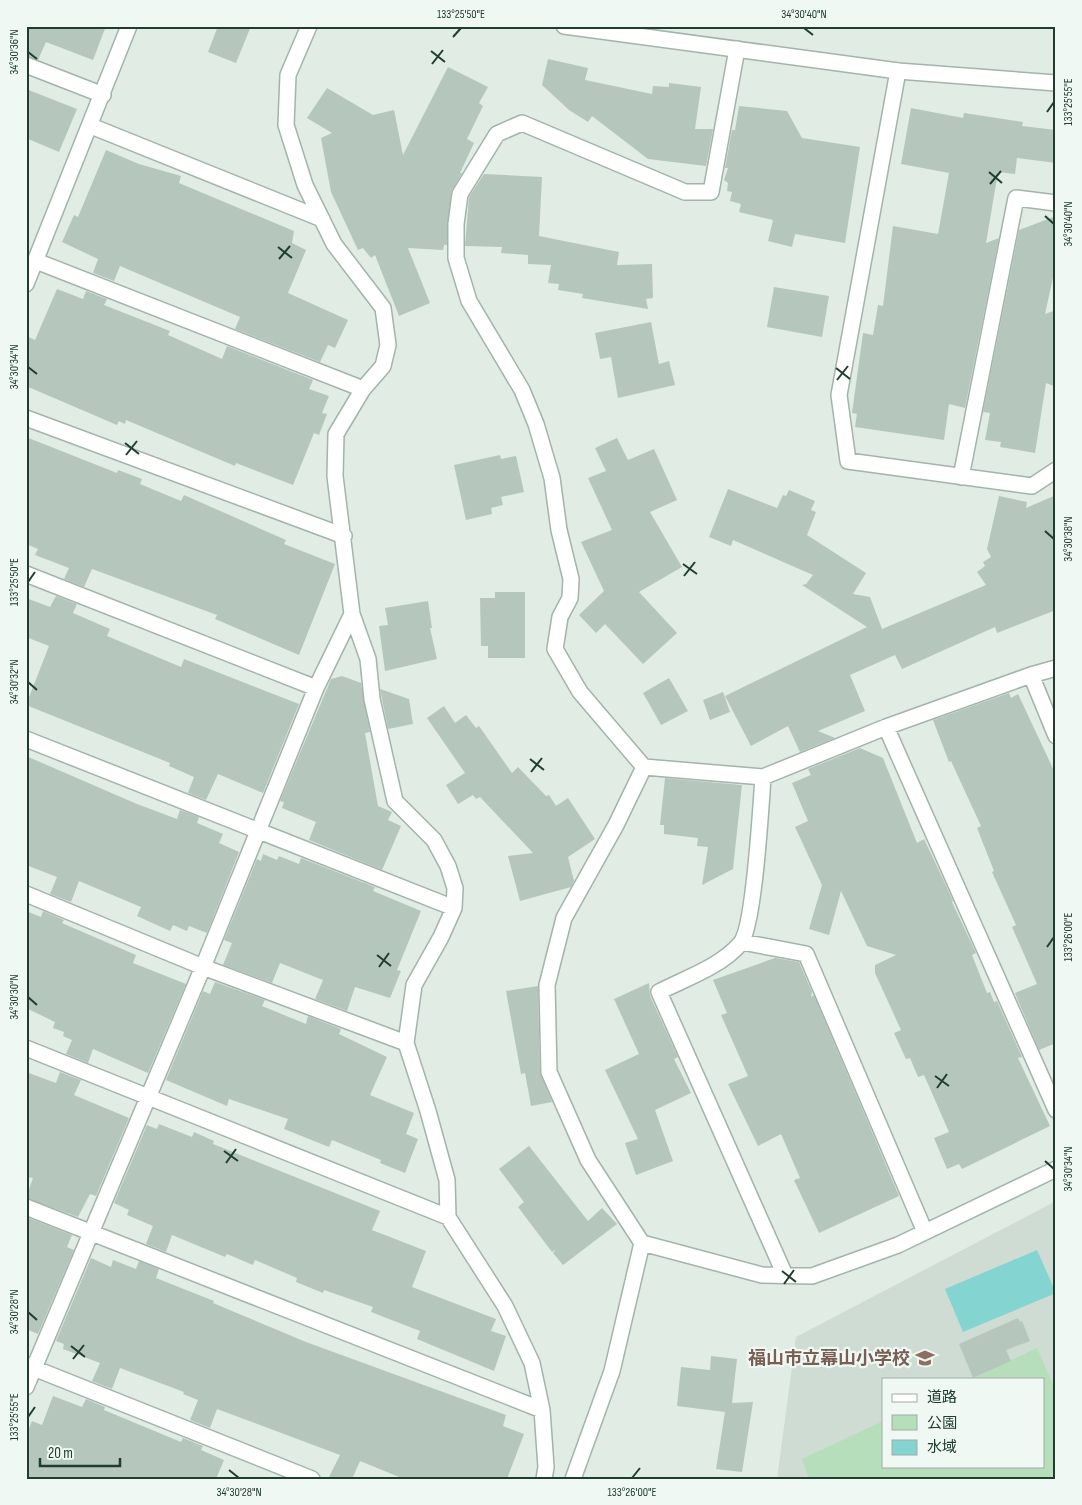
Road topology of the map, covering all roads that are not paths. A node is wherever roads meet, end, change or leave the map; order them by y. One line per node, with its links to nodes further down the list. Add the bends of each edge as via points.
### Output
1 (129, 26): 8 (street)
2 (309, 26): 11 (street, via 288,75 286,125 305,185)
3 (564, 26): 4 (street)
4 (736, 49): 6 (street); 27 (street, via 711,192 685,192 522,123 497,134 460,194 456,224 456,258 469,301 522,390 552,478 559,530 571,579 570,598 560,617 555,649 580,692)
5 (26, 65): 8 (street)
6 (898, 71): 7 (street); 17 (street, via 839,394 848,462)
7 (1056, 83)
8 (103, 95): 9 (street)
9 (91, 126): 11 (street); 12 (street)
10 (1056, 203): 17 (street, via 1016,198)
11 (322, 220): 14 (street, via 334,244 383,308 388,346 383,366)
12 (36, 261): 13 (street); 14 (street)
13 (26, 284)
14 (363, 389): 18 (street, via 336,434 334,476)
15 (26, 418): 18 (street)
16 (1056, 470): 17 (street, via 1032,486)
17 (961, 477)
18 (344, 536): 20 (street)
19 (26, 574): 23 (street)
20 (352, 614): 23 (street); 31 (street, via 368,659 374,707 395,801 434,840 455,888)
21 (1056, 668): 22 (street)
22 (1031, 675): 24 (street); 25 (street)
23 (316, 688): 29 (street)
24 (886, 727): 28 (street); 37 (street)
25 (1056, 736)
26 (26, 739): 29 (street)
27 (644, 767): 28 (street); 43 (street, via 564,918 547,986 549,1072 588,1160)
28 (763, 777): 32 (street, via 751,905)
29 (258, 831): 31 (street); 33 (street)
30 (26, 894): 33 (street)
31 (454, 908): 34 (street, via 414,986)
32 (742, 942): 42 (street, via 806,954); 44 (street, via 725,959 658,992)
33 (203, 967): 34 (street); 36 (street)
34 (406, 1043): 40 (street, via 446,1180)
35 (26, 1048): 36 (street)
36 (148, 1098): 40 (street); 41 (street)
37 (1056, 1110)
38 (1056, 1169): 42 (street)
39 (26, 1207): 41 (street)
40 (448, 1217): 47 (street, via 505,1306 532,1363)
41 (92, 1231): 45 (street); 47 (street)
42 (925, 1232): 44 (street, via 812,1276)
43 (642, 1243): 44 (street, via 762,1275); 50 (street, via 612,1371)
44 (785, 1276)
45 (30, 1367): 46 (street); 48 (street)
46 (26, 1387)
47 (542, 1410): 49 (street)
48 (312, 1479)
49 (544, 1479)
50 (574, 1479)

